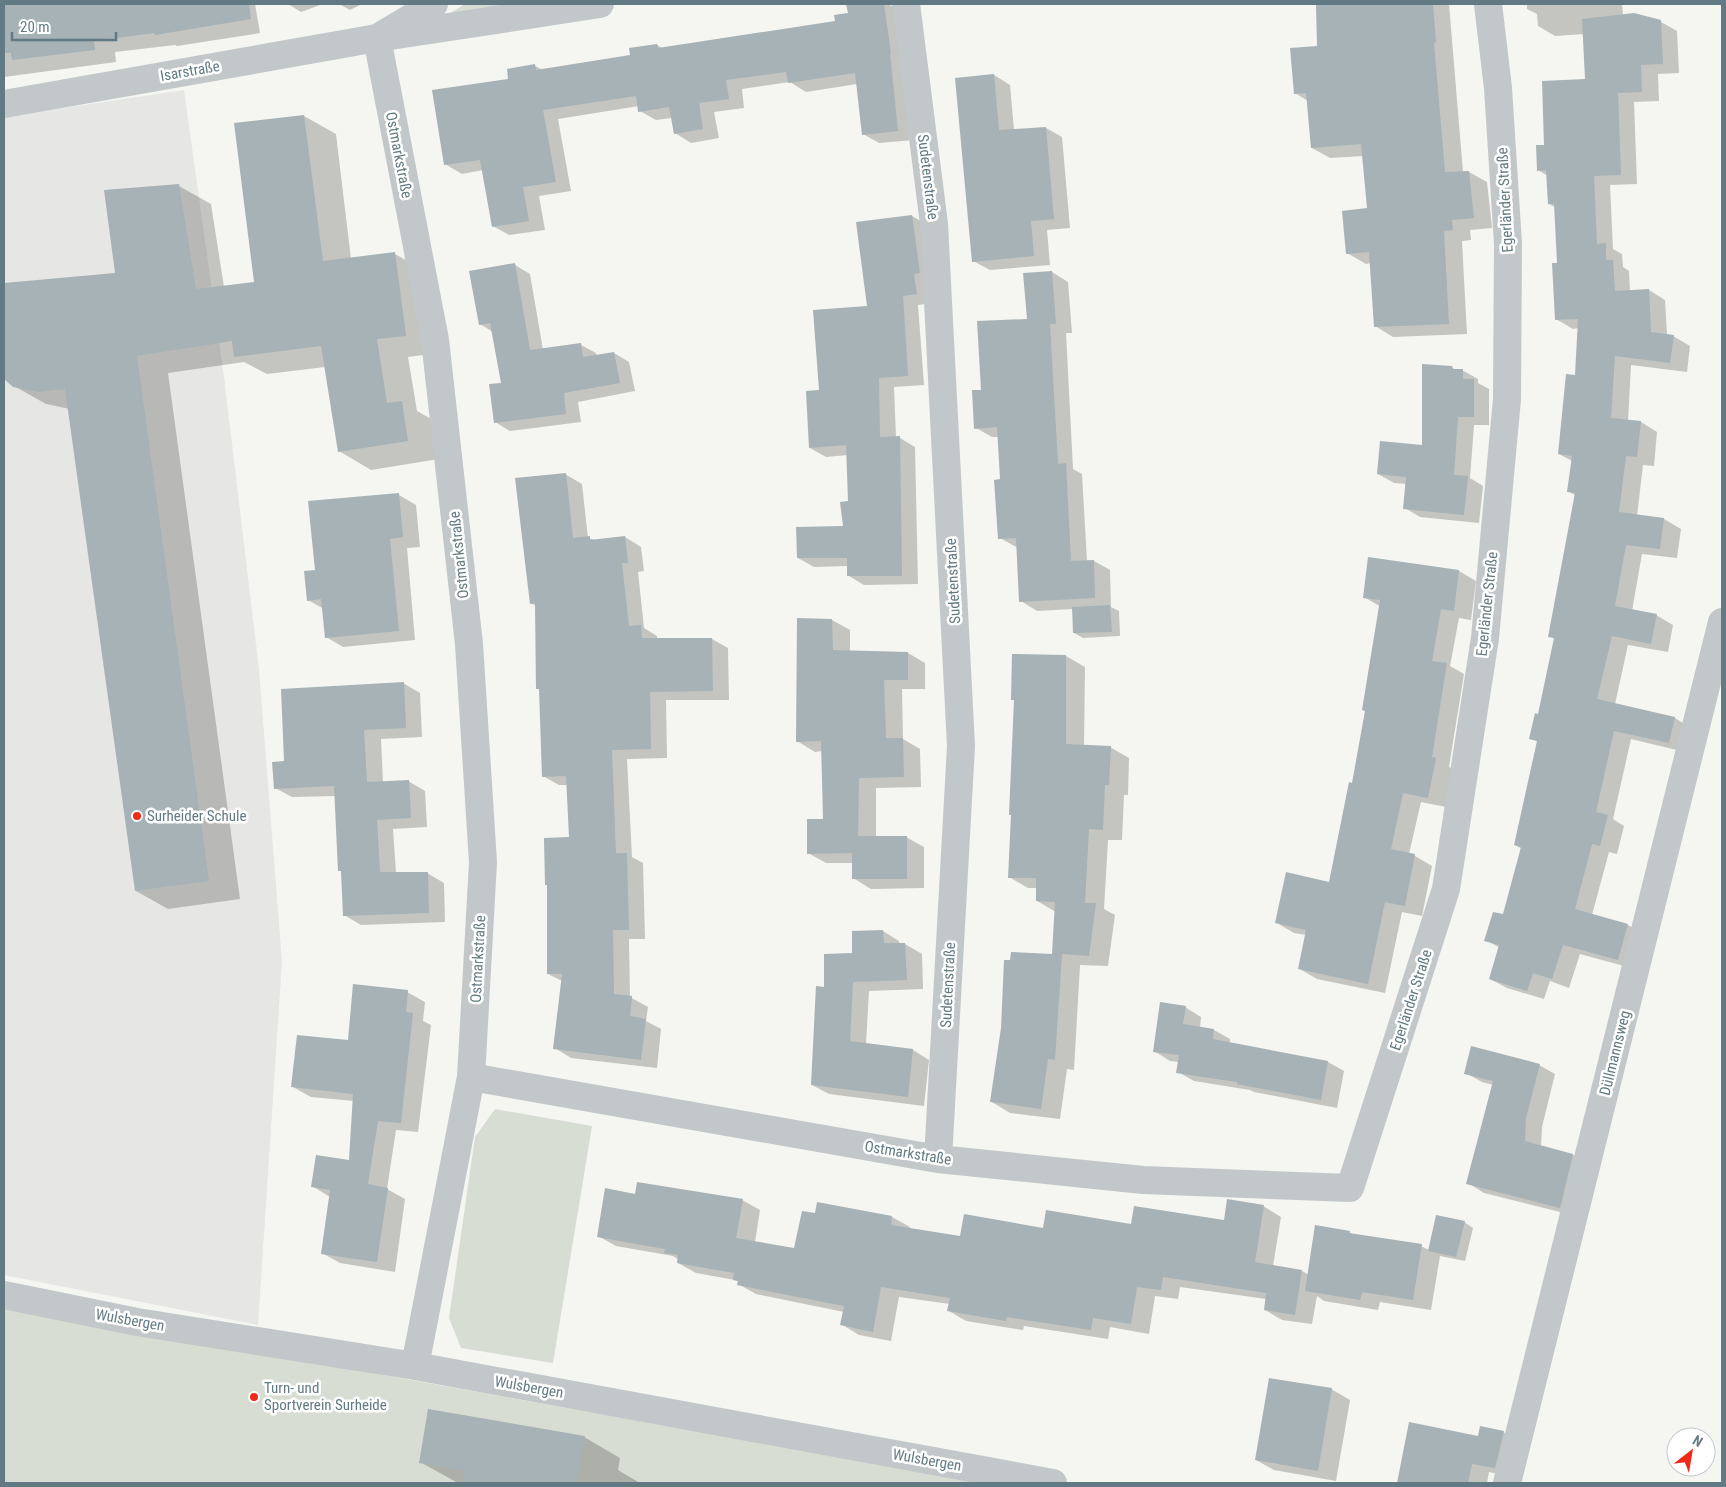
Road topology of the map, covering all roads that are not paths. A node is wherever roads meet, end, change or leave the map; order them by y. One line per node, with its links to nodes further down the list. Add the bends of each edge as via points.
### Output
1 (434, 4): 5 (street, Isarstraße)
2 (600, 4): 5 (street, Isarstraße)
3 (906, 4): 9 (street, Sudetenstraße, via 934,224 961,746)
4 (1488, 4): 10 (street, Egerländer Straße, via 1498,88 1508,273 1507,399 1485,638 1446,889)
5 (377, 38): 6 (street, Isarstraße); 8 (street, Ostmarkstraße, via 435,340 469,644 483,862)
6 (4, 104)
7 (1722, 622): 14 (street, Düllmannsweg)
8 (471, 1077): 9 (street, Ostmarkstraße); 12 (street, Ostmarkstraße)
9 (938, 1159): 10 (street, Ostmarkstraße, via 1143,1180)
10 (1350, 1188)
11 (4, 1295): 12 (street, Wulsbergen, via 136,1322)
12 (415, 1366): 13 (street, Wulsbergen)
13 (1053, 1483)
14 (1507, 1483)

